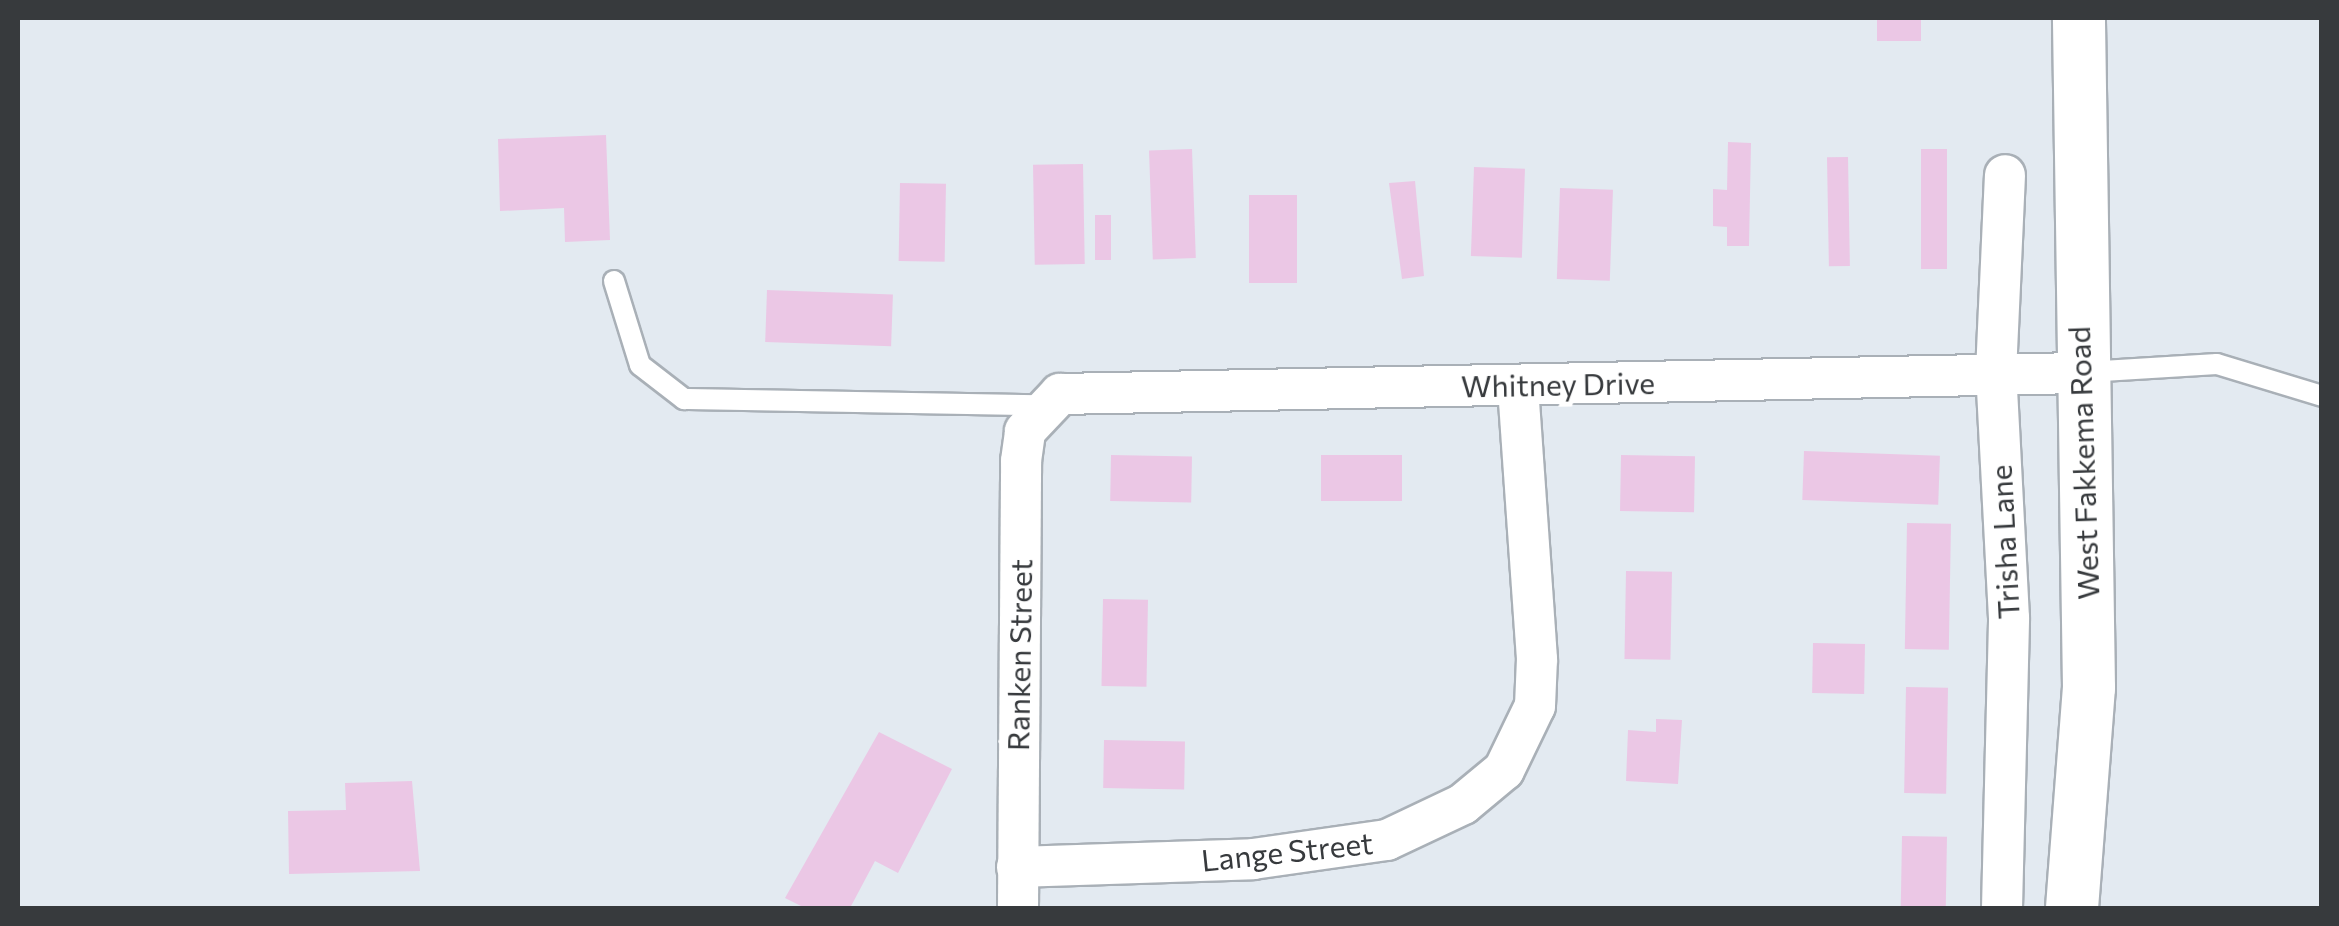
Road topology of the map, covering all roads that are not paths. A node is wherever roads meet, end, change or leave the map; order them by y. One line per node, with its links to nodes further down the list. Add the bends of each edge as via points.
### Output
1 (2079, 18): 5 (street, West Fakkema Road)
2 (2004, 175): 4 (street, Trisha Lane)
3 (614, 281): 8 (lane, via 628,347 661,387 684,399)
4 (1996, 373): 5 (street, Whitney Drive); 6 (street, Whitney Drive); 11 (street, Trisha Lane, via 2009,618)
5 (2079, 373): 7 (lane, via 2217,364); 12 (street, West Fakkema Road, via 2089,688)
6 (1518, 386): 8 (street, Whitney Drive, via 1089,388); 9 (street, Lange Street, via 1536,675 1525,740 1504,770 1463,804 1387,840 1253,859)
7 (2322, 396)
8 (1041, 406): 9 (street, Ranken Street, via 1021,460)
9 (1017, 868): 10 (street, Ranken Street)
10 (1018, 908)
11 (2002, 908)
12 (2072, 908)

